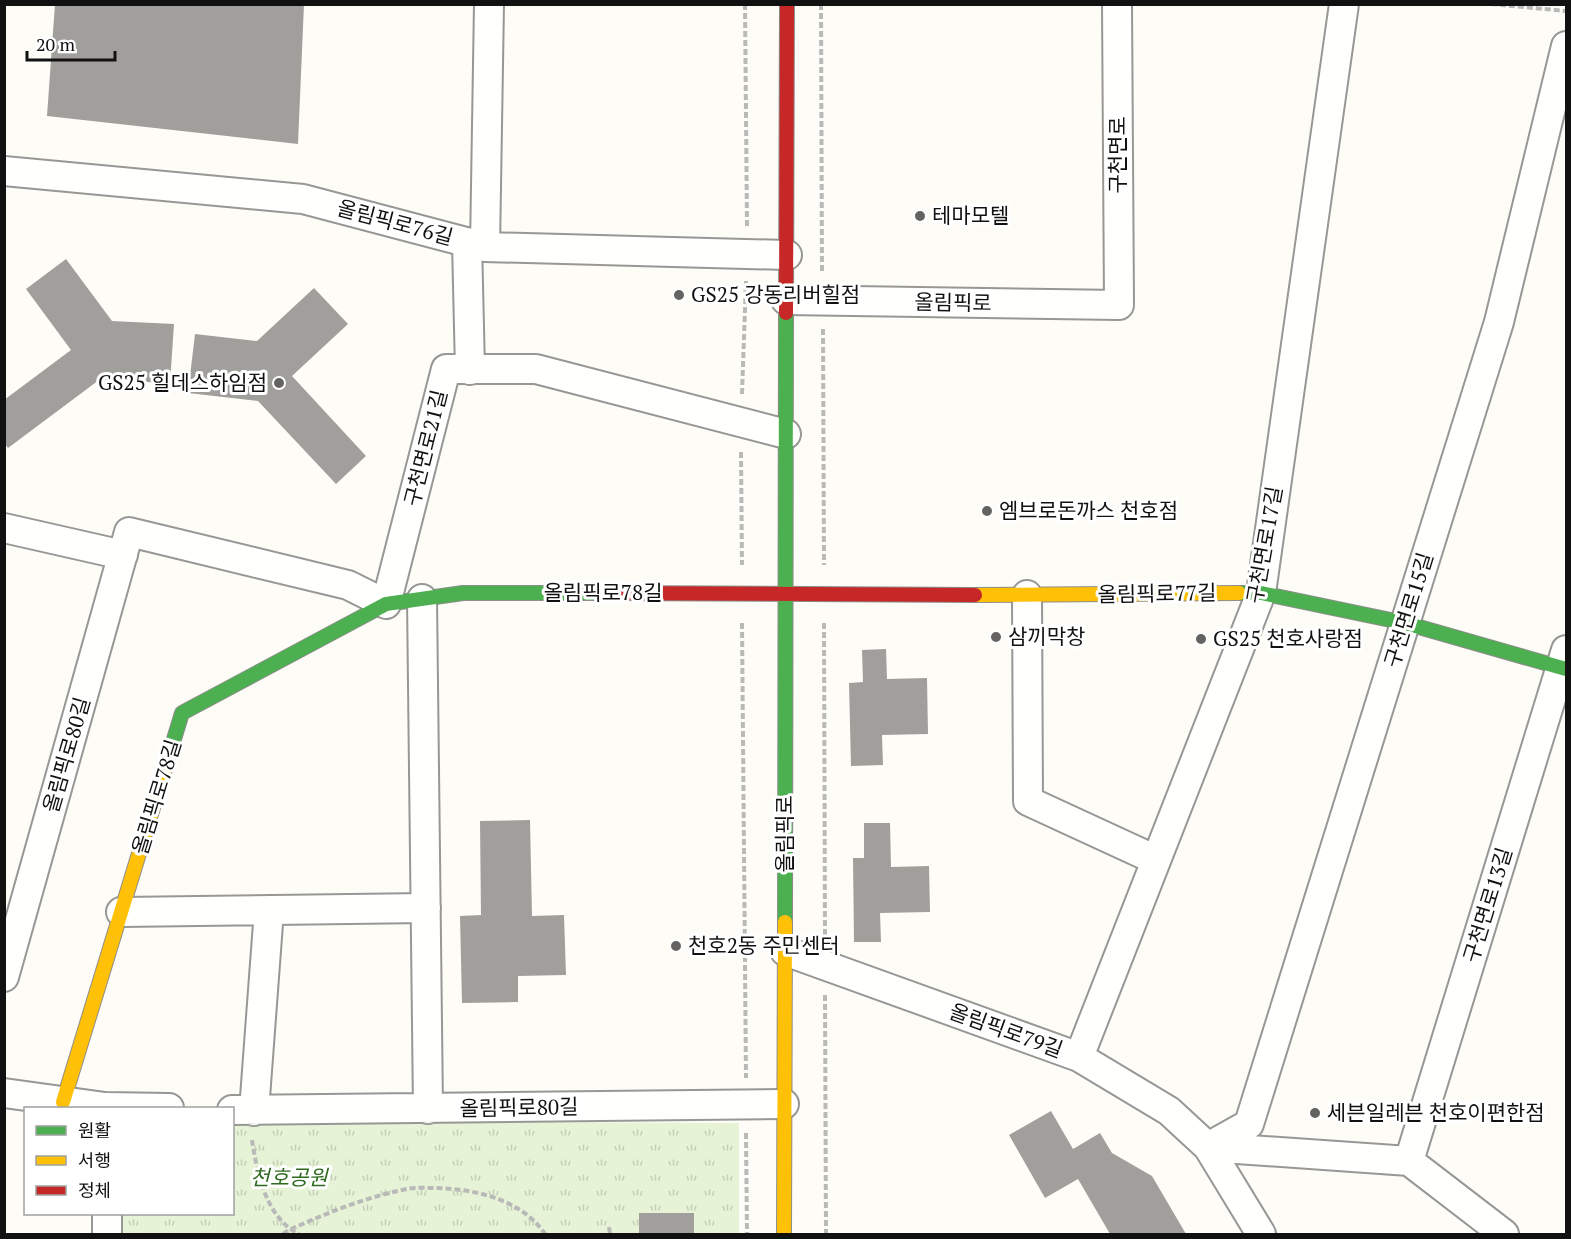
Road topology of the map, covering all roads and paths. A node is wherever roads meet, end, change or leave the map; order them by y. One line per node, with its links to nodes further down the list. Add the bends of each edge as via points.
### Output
1 (489, 4): 9 (street, 구천면로21길)
2 (787, 4): 10 (street, 올림픽로)
3 (1118, 4): 12 (street, 구천면로)
4 (1344, 4): 17 (street, 구천면로17길)
5 (1491, 4): 6 (path)
6 (1566, 11)
7 (1566, 46): 22 (street, 구천면로15길, via 1499,322)
8 (4, 171): 9 (street, 올림픽로76길, via 303,199)
9 (476, 244): 10 (street, 올림픽로76길); 13 (street, 구천면로21길)
10 (787, 255): 11 (street, 올림픽로)
11 (786, 300): 12 (street, 올림픽로); 14 (street, 올림픽로)
12 (1119, 305)
13 (470, 369): 14 (street, via 536,369); 21 (street, 구천면로21길, via 446,369)
14 (786, 434): 18 (street, 올림픽로)
15 (4, 528): 16 (street)
16 (126, 544): 21 (street, via 348,585); 29 (street, 올림픽로80길)
17 (1261, 592): 19 (street, 올림픽로77길); 22 (street, 올림픽로77길); 24 (street, 구천면로17길)
18 (786, 593): 19 (street, 올림픽로77길); 20 (street, 올림픽로78길, via 463,593); 28 (street, 올림픽로)
19 (1026, 595): 24 (street, via 1028,801)
20 (422, 598): 21 (street, 올림픽로78길); 25 (street)
21 (386, 604): 27 (street, 올림픽로78길, via 182,713)
22 (1405, 623): 23 (street, 올림픽로77길); 37 (street, 구천면로15길, via 1249,1124)
23 (1565, 662): 38 (street, 구천면로13길)
24 (1156, 860): 30 (street, 구천면로17길)
25 (426, 908): 26 (street); 35 (street)
26 (269, 910): 27 (street); 36 (street)
27 (121, 912): 32 (street, 올림픽로78길)
28 (785, 951): 30 (street, 올림픽로79길); 33 (street, 올림픽로)
29 (4, 977)
30 (1079, 1057): 37 (street, 올림픽로79길, via 1169,1111)
31 (4, 1093): 32 (street)
32 (63, 1102): 34 (street)
33 (784, 1104): 35 (street, 올림픽로80길); 47 (street, 올림픽로)
34 (98, 1107)
35 (428, 1109): 36 (street, 올림픽로80길)
36 (246, 1117): 41 (path, via 269,1203)
37 (1208, 1147): 38 (street); 48 (street, 올림픽로79길)
38 (1408, 1161): 49 (street)
39 (107, 1215): 42 (street)
40 (609, 1227): 46 (path)
41 (289, 1230): 43 (path); 44 (path); 45 (path, via 333,1210 409,1188 460,1189 497,1197 537,1222)
42 (107, 1234)
43 (283, 1234)
44 (299, 1234)
45 (545, 1234)
46 (609, 1234)
47 (784, 1234)
48 (1261, 1234)
49 (1504, 1234)

